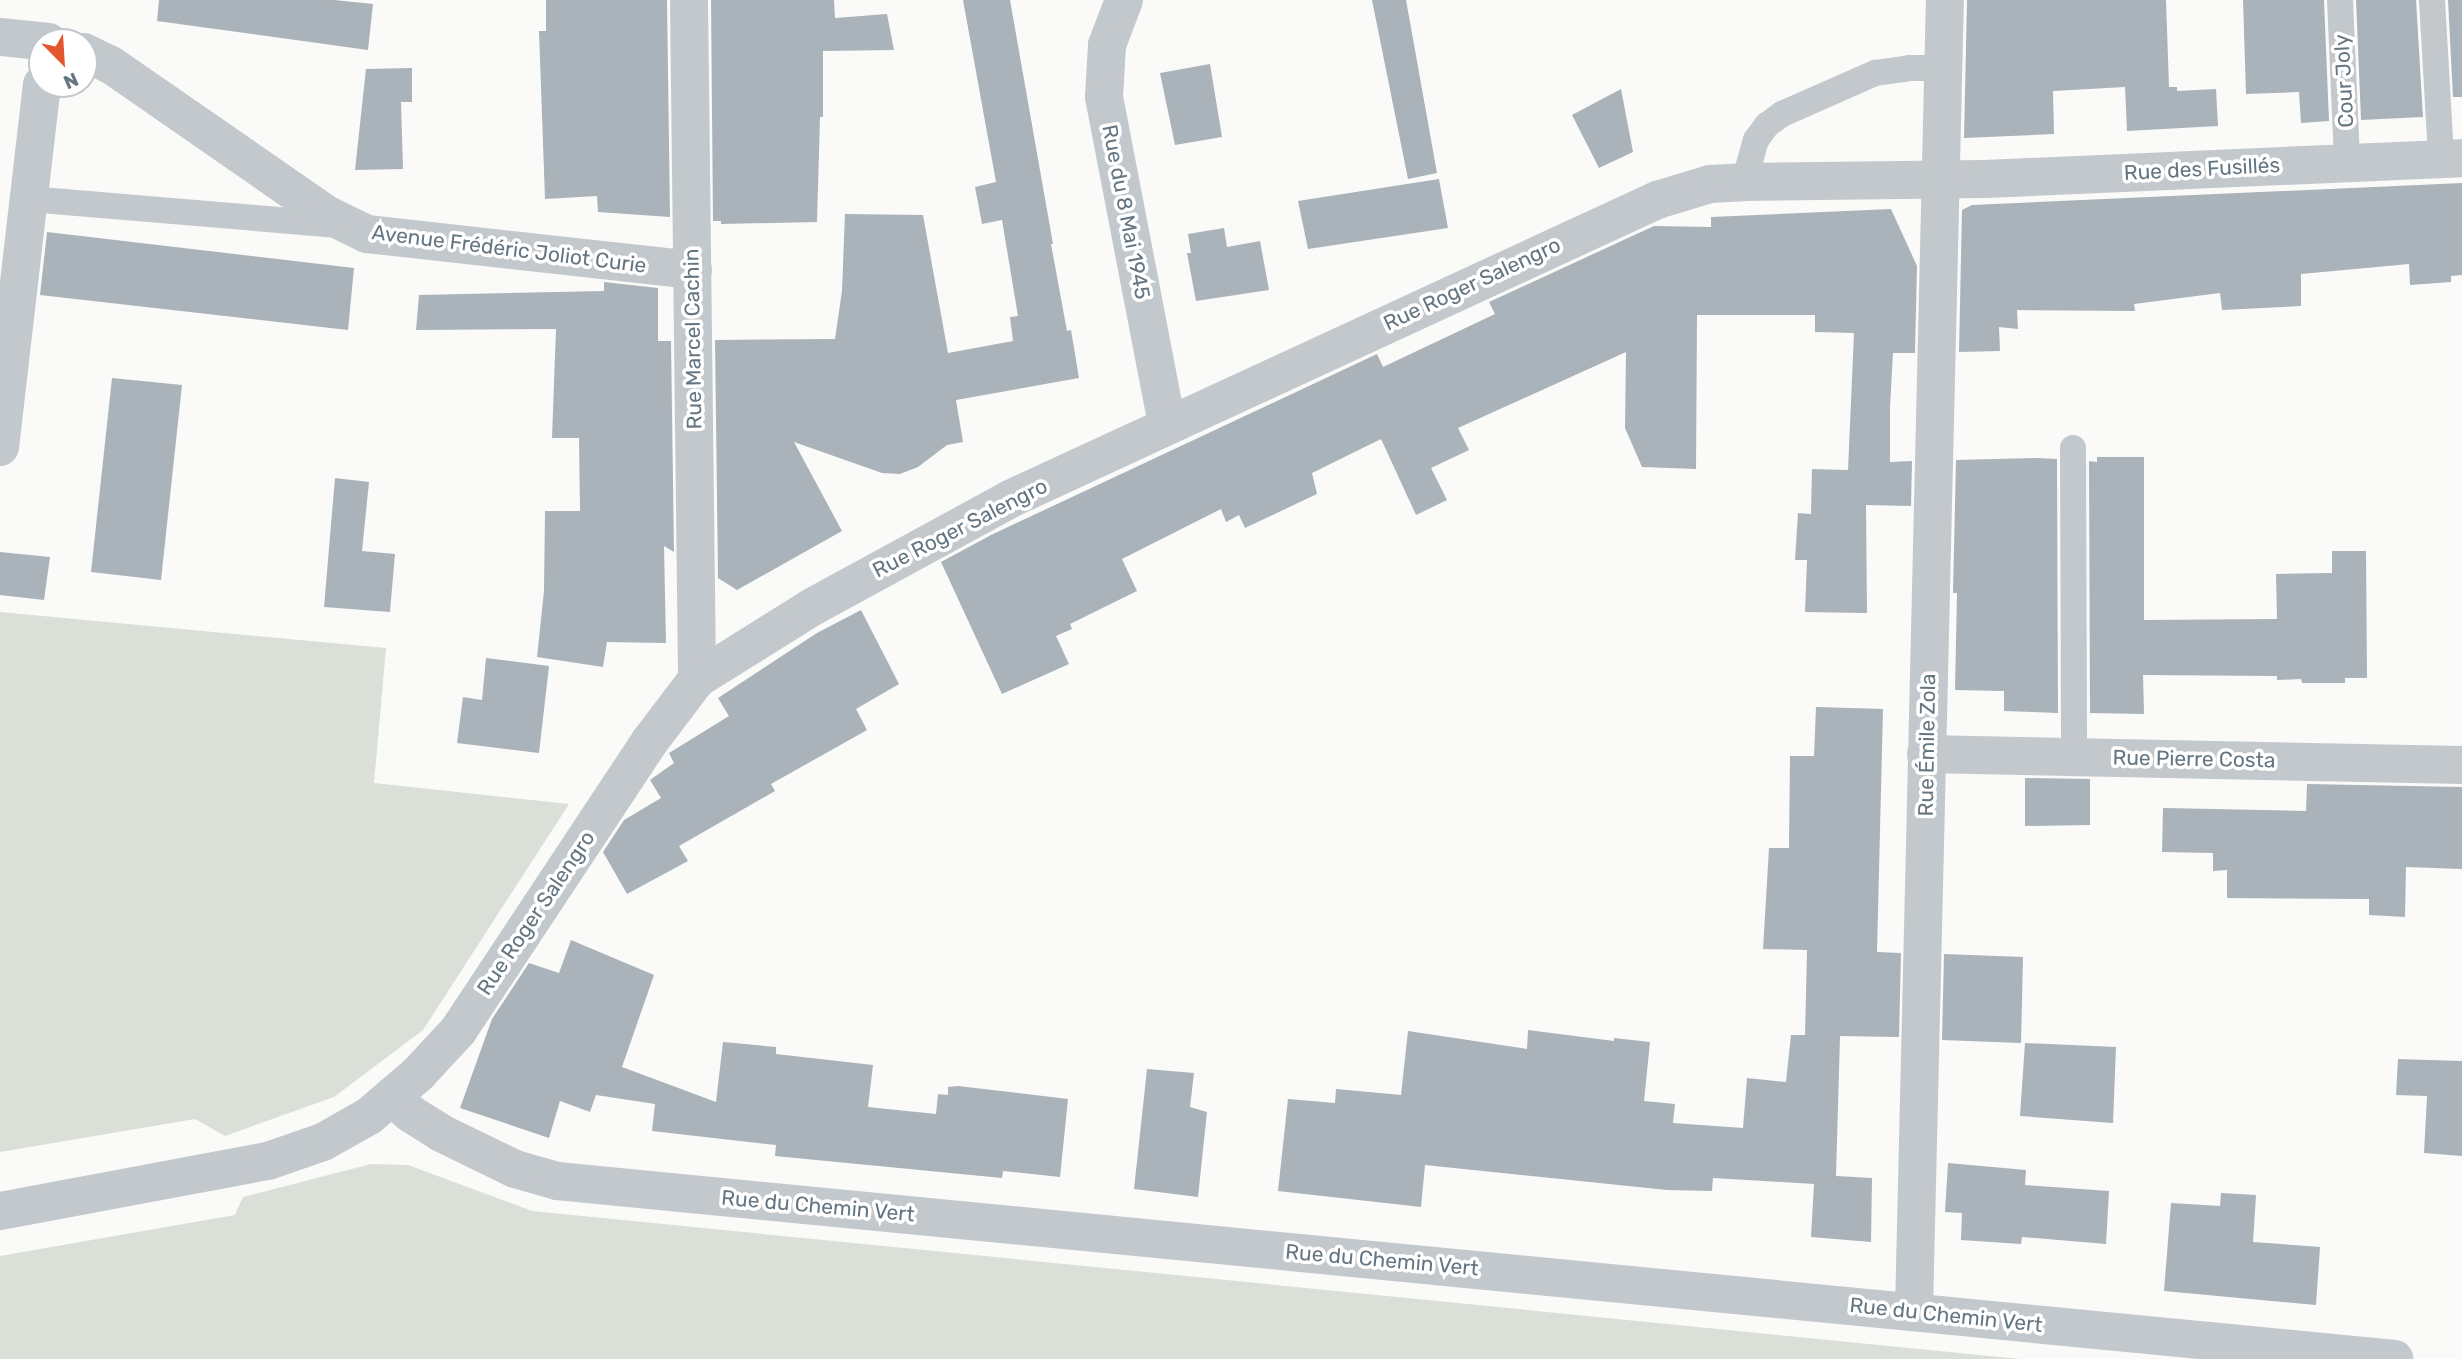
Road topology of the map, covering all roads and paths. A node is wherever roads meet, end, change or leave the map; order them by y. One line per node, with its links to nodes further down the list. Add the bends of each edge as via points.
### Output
1 (689, 0): 17 (street, Rue Marcel Cachin)
2 (1124, 0): 18 (street, Rue du 8 Mai 1945, via 1107,45 1104,97)
3 (1945, 0): 9 (street)
4 (2340, 0): 12 (lane, Cour Joly)
5 (2432, 0): 11 (lane)
6 (0, 37): 7 (street)
7 (28, 40)
8 (98, 59): 16 (street, Avenue Frédéric Joliot Curie)
9 (1944, 68): 13 (street); 14 (lane, via 1875,73 1782,114 1756,140)
10 (41, 98): 15 (street)
11 (2452, 158): 12 (street, Rue des Fusillés)
12 (2347, 162): 13 (street, Rue des Fusillés)
13 (1942, 179): 14 (street, Rue Roger Salengro); 22 (street, Rue Émile Zola)
14 (1744, 182): 18 (street, Rue Roger Salengro, via 1696,187 1657,200)
15 (29, 199): 16 (lane); 19 (street)
16 (346, 225): 17 (street, Avenue Frédéric Joliot Curie, via 391,237)
17 (693, 270): 21 (street, Rue Marcel Cachin)
18 (1167, 425): 21 (street, Rue Roger Salengro, via 974,517 790,620)
19 (0, 446)
20 (2073, 448): 23 (lane)
21 (697, 679): 25 (street, Rue Roger Salengro, via 650,741 457,1031 438,1055)
22 (1926, 754): 23 (street, Rue Pierre Costa); 27 (street, Rue Émile Zola)
23 (2074, 757): 24 (street, Rue Pierre Costa)
24 (2462, 765)
25 (391, 1097): 26 (street, Rue Roger Salengro, via 332,1137 268,1161); 27 (street, Rue du Chemin Vert, via 441,1133 515,1169 557,1181)
26 (0, 1211)
27 (1914, 1311): 28 (street, Rue du Chemin Vert)
28 (2394, 1359)

